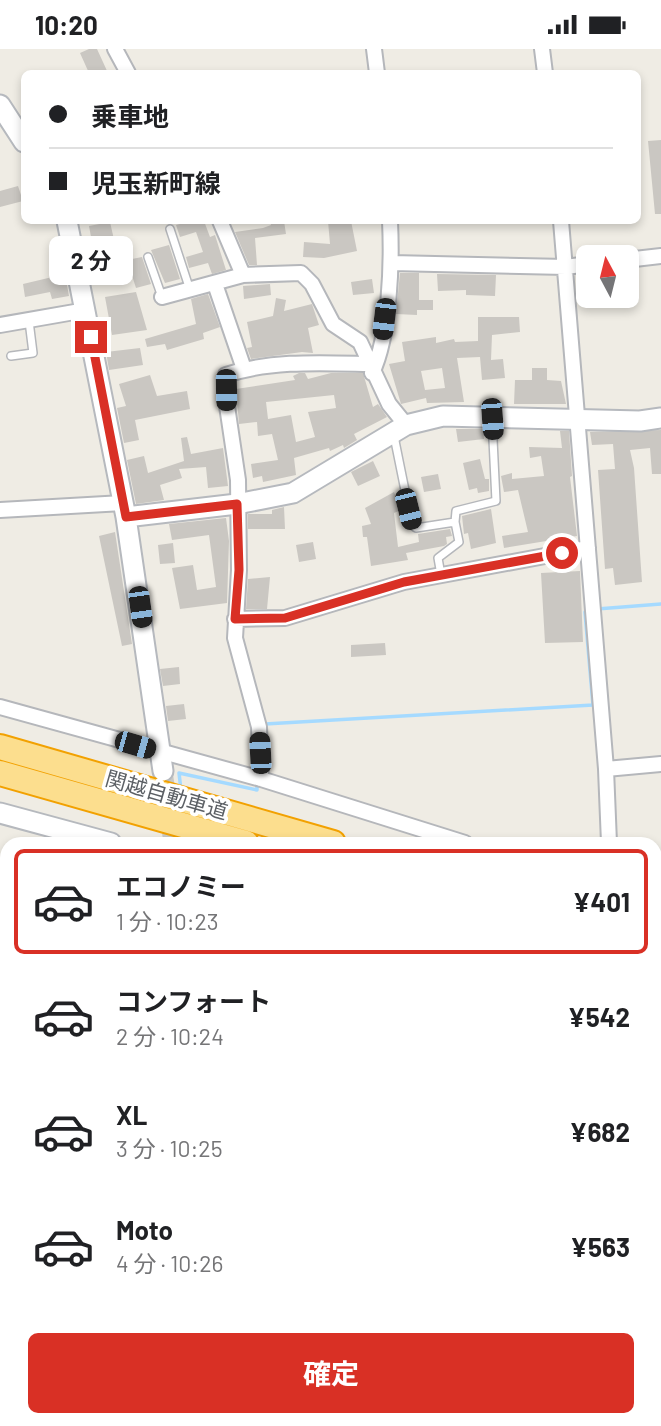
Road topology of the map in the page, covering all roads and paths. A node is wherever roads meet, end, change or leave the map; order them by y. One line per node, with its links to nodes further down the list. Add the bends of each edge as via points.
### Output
1 (115, 49): 4 (street)
2 (374, 49): 5 (street)
3 (542, 49): 6 (street)
4 (126, 70)
5 (377, 70)
6 (545, 70)
7 (0, 105): 8 (street)
8 (21, 137)
9 (68, 224): 24 (street)
10 (221, 224): 20 (street)
11 (390, 224): 17 (street)
12 (561, 224): 19 (street)
13 (170, 229): 22 (lane)
14 (661, 256): 16 (street)
15 (148, 257): 23 (lane)
16 (639, 259)
17 (392, 263): 19 (street); 28 (street, via 383,351)
18 (576, 266): 19 (street)
19 (566, 267): 32 (street)
20 (243, 275): 21 (street); 28 (street, via 301,273 333,324 360,342)
21 (215, 284): 22 (street); 29 (street)
22 (190, 290): 23 (street)
23 (163, 297)
24 (86, 310): 25 (street); 36 (street)
25 (29, 321): 26 (street); 27 (lane, via 33,353)
26 (0, 325)
27 (11, 356)
28 (371, 368): 29 (street, via 313,363); 33 (street)
29 (244, 369): 34 (street, via 226,375)
30 (661, 418): 32 (street)
31 (492, 419): 32 (street); 33 (street, via 443,416); 37 (lane, via 498,495 493,503 456,511)
32 (578, 419): 38 (street)
33 (400, 428): 34 (street, via 293,493); 37 (lane, via 412,525)
34 (237, 504): 36 (street); 40 (street)
35 (0, 510): 36 (street)
36 (125, 510): 43 (street)
37 (455, 522): 39 (lane, via 459,542 438,558)
38 (588, 548): 39 (street); 45 (street)
39 (441, 575): 40 (street, via 285,618)
40 (235, 619): 47 (street, via 235,639 259,727)
41 (0, 707): 43 (street)
42 (0, 747): 51 (highway, 関越自動車道)
43 (162, 762): 47 (street)
44 (661, 764): 45 (street)
45 (606, 769): 53 (street)
46 (0, 773): 50 (highway, 関越自動車道)
47 (261, 779): 52 (street)
48 (0, 813): 49 (street)
49 (89, 837)
50 (225, 837)
51 (312, 837)
52 (446, 837)
53 (608, 837)

